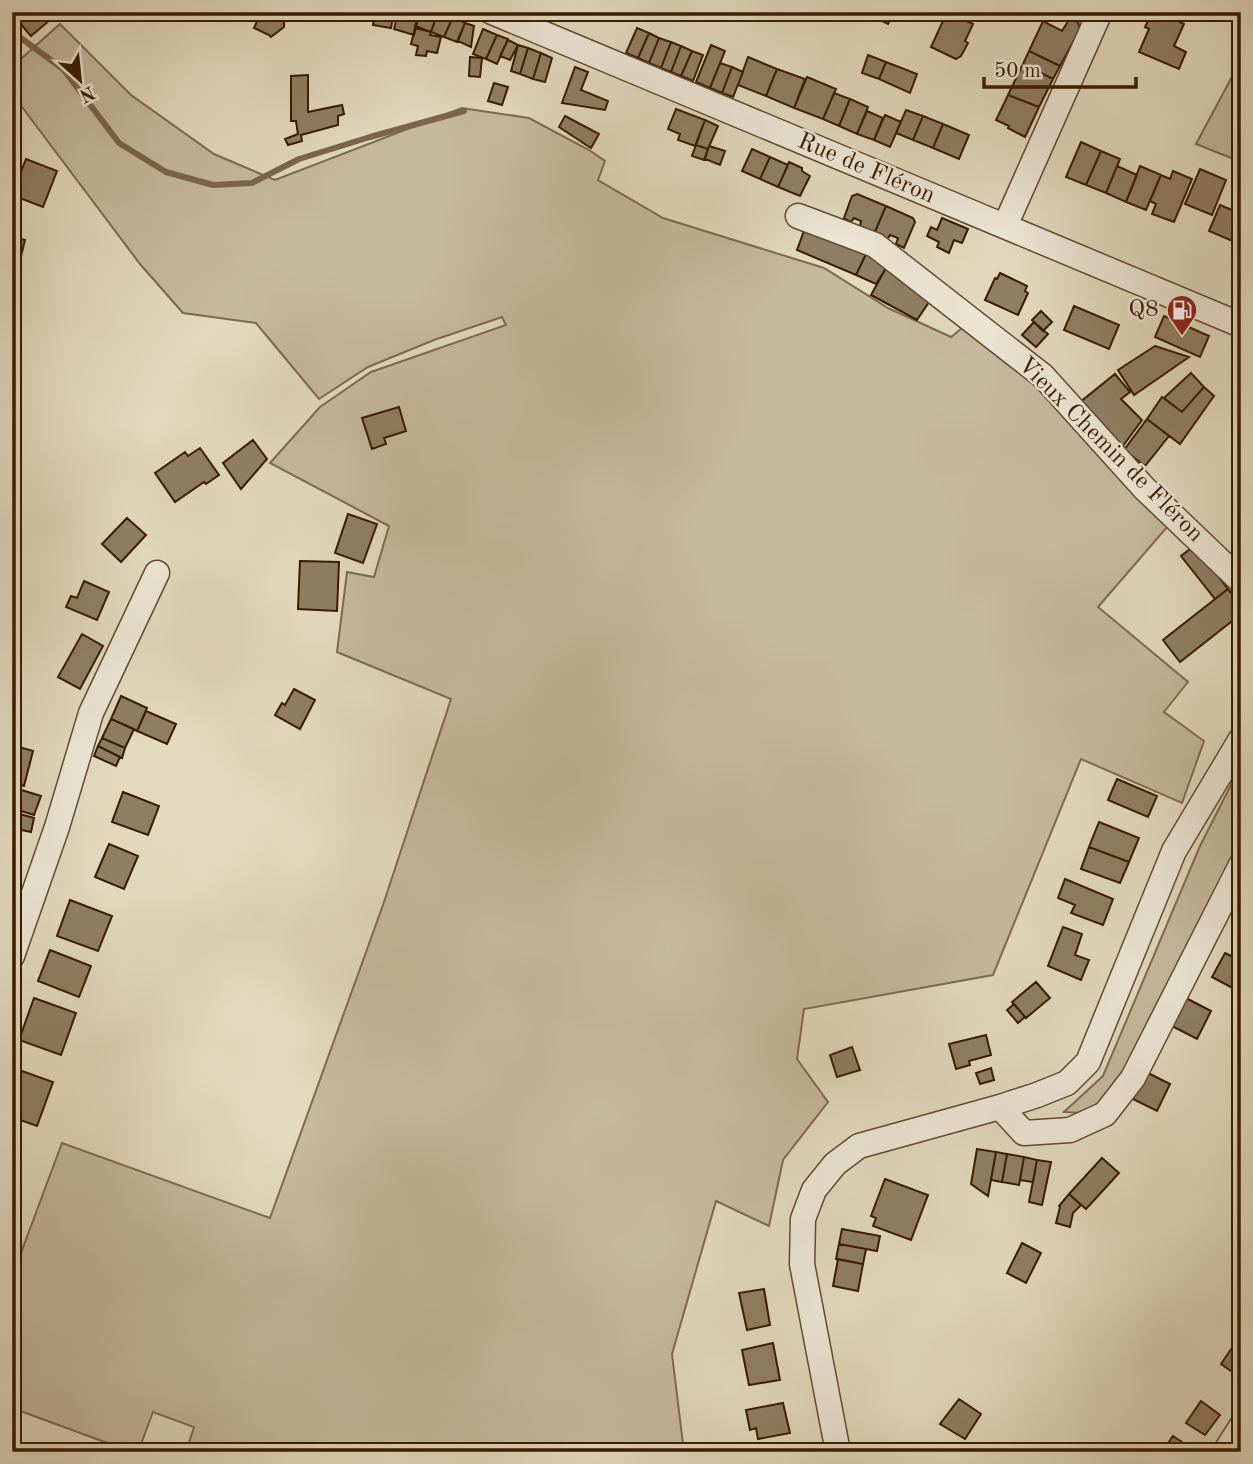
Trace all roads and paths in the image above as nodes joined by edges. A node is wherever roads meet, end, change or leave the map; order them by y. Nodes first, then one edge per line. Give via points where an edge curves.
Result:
1 (492, 12) edge
2 (1099, 13) edge
3 (798, 216) dead end
4 (1005, 226) junction
5 (1241, 325) edge
6 (157, 573) dead end
7 (1241, 581) edge
8 (1241, 739) edge
9 (1241, 865) edge
10 (12, 956) edge
11 (1000, 1107) junction
12 (1241, 1427) edge
13 (1231, 1449) edge
14 (838, 1452) edge

1 - 4 street, Rue de Fléron
2 - 4 street
3 - 7 street, Vieux Chemin de Fléron via 874,245 1043,376 1144,488
4 - 5 street, Rue de Fléron
6 - 10 street via 91,713
8 - 11 street via 1174,851 1088,1062 1067,1083
9 - 11 street via 1133,1078 1105,1114 1070,1130 1024,1133
11 - 14 street via 859,1146 835,1164 814,1190 803,1219 802,1264
12 - 13 street

